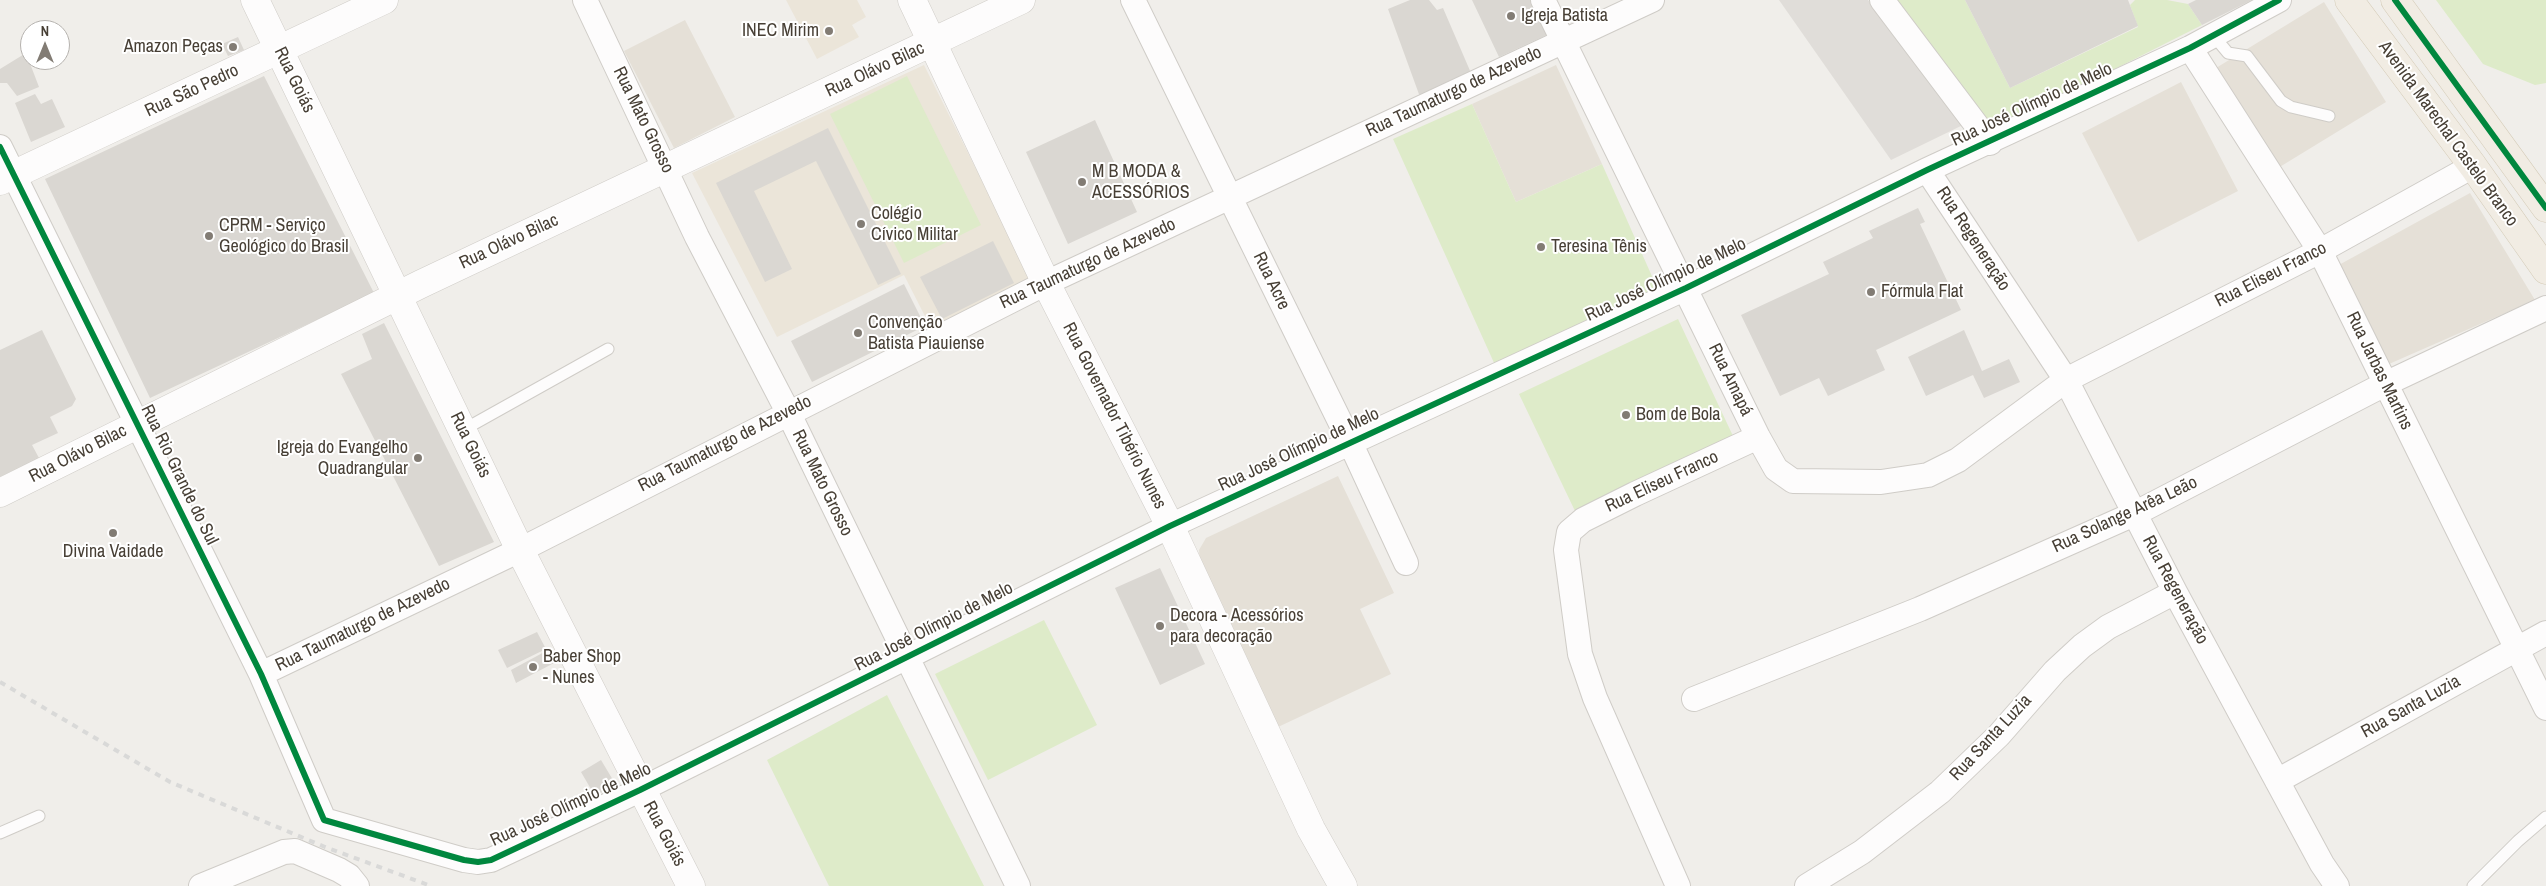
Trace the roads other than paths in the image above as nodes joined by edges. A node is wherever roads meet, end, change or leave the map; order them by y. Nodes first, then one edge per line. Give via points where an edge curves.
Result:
1 (255, 0) edge
2 (384, 0) edge
3 (585, 0) edge
4 (912, 0) edge
5 (1022, 0) edge
6 (1133, 0) edge
7 (1544, 0) edge
8 (1652, 0) edge
9 (1882, 0) edge
10 (2279, 0) edge
11 (2349, 0) edge
12 (2395, 0) edge
13 (2213, 35) junction
14 (1564, 41) junction
15 (933, 44) junction
16 (2190, 48) junction
17 (279, 51) junction
18 (2329, 116) dead end
19 (1990, 142) junction
20 (0, 148) edge
21 (2473, 166) junction
22 (666, 168) junction
23 (1928, 170) junction
24 (6, 178) edge
25 (1230, 196) junction
26 (2546, 208) edge
27 (2320, 250) junction
28 (2546, 270) edge
29 (1046, 283) junction
30 (1686, 288) junction
31 (398, 296) junction
32 (2546, 308) edge
33 (608, 348) dead end
34 (2066, 380) junction
35 (2385, 384) junction
36 (788, 412) junction
37 (137, 424) junction
38 (463, 430) junction
39 (1758, 437) junction
40 (1350, 442) junction
41 (0, 493) edge
42 (2134, 514) junction
43 (1170, 526) junction
44 (520, 550) junction
45 (1406, 563) dead end
46 (2175, 592) junction
47 (2546, 633) edge
48 (2516, 649) junction
49 (907, 658) junction
50 (260, 674) junction
51 (1694, 699) dead end
52 (2546, 708) edge
53 (2277, 781) junction
54 (640, 790) junction
55 (39, 816) dead end
56 (2546, 817) edge
57 (324, 820) joint
58 (0, 833) edge
59 (201, 886) edge
60 (357, 886) edge
61 (691, 886) edge
62 (1018, 886) edge
63 (1343, 886) edge
64 (1678, 886) edge
65 (1807, 886) edge
66 (2337, 886) edge
67 (2472, 886) edge

1 - 17 street, Rua Goiás
2 - 17 street, Rua São Pedro
3 - 22 street, Rua Mato Grosso
4 - 15 street, Rua Governador Tibério Nunes
5 - 15 street, Rua Olávo Bilac
6 - 25 street, Rua Acre
7 - 14 street, Rua Amapá
8 - 14 street, Rua Taumaturgo de Azevedo
9 - 19 street
10 - 13 street, Rua José Olímpio de Melo
11 - 21 main road, Avenida Marechal Castelo Branco
12 - 26 main road, Avenida Marechal Castelo Branco
13 - 16 street, Rua José Olímpio de Melo
13 - 18 lane via 2228,53 2247,56 2281,101 2291,107
14 - 25 street, Rua Taumaturgo de Azevedo
14 - 30 street, Rua Amapá
15 - 22 street, Rua Olávo Bilac
15 - 29 street, Rua Governador Tibério Nunes
16 - 19 street, Rua José Olímpio de Melo
16 - 27 street, Rua Jarbas Martins
17 - 24 street, Rua São Pedro
17 - 31 street, Rua Goiás
19 - 23 street, Rua José Olímpio de Melo
20 - 24 street, Rua Rio Grande do Sul
21 - 27 street, Rua Eliseu Franco
21 - 28 main road, Avenida Marechal Castelo Branco
22 - 31 street, Rua Olávo Bilac
22 - 36 street, Rua Mato Grosso
23 - 30 street, Rua José Olímpio de Melo
23 - 34 street, Rua Regeneração
24 - 37 street, Rua Rio Grande do Sul
25 - 29 street, Rua Taumaturgo de Azevedo
25 - 40 street, Rua Acre
27 - 34 street, Rua Eliseu Franco
27 - 35 street, Rua Jarbas Martins
29 - 36 street, Rua Taumaturgo de Azevedo
29 - 43 street, Rua Governador Tibério Nunes
30 - 39 street, Rua Amapá
30 - 40 street, Rua José Olímpio de Melo
31 - 37 street, Rua Olávo Bilac
31 - 38 street, Rua Goiás
32 - 35 street, Rua Solange Arêa Leão
33 - 38 lane
34 - 39 street, Rua Amapá via 1958,460 1928,475 1881,482 1793,481 1776,469
34 - 42 street, Rua Regeneração
35 - 42 street, Rua Solange Arêa Leão
35 - 48 street, Rua Jarbas Martins
36 - 44 street, Rua Taumaturgo de Azevedo
36 - 49 street, Rua Mato Grosso
37 - 41 street, Rua Olávo Bilac
37 - 50 street, Rua Rio Grande do Sul
38 - 44 street, Rua Goiás
39 - 64 street, Rua Eliseu Franco via 1634,494 1583,520 1569,532 1566,550 1580,654 1595,698
40 - 43 street, Rua José Olímpio de Melo
40 - 45 street, Rua Acre
42 - 46 street, Rua Regeneração
42 - 51 street, Rua Solange Arêa Leão via 1920,609
43 - 49 street, Rua José Olímpio de Melo
43 - 63 street, Rua Governador Tibério Nunes via 1311,829
44 - 50 street, Rua Taumaturgo de Azevedo
44 - 54 street, Rua Goiás
46 - 53 street, Rua Regeneração
46 - 65 street, Rua Santa Luzia via 2108,627 2082,646 2055,670 1999,735 1940,792 1862,852
47 - 48 street, Rua Santa Luzia
48 - 52 street, Rua Jarbas Martins
48 - 53 street, Rua Santa Luzia
49 - 54 street, Rua José Olímpio de Melo
49 - 62 street, Rua Mato Grosso
50 - 57 street, Rua Rio Grande do Sul
53 - 66 street, Rua Regeneração
54 - 57 street, Rua José Olímpio de Melo via 491,860 478,862
54 - 61 street, Rua Goiás
55 - 58 lane
56 - 67 lane
59 - 60 street via 284,852 296,851 349,876

